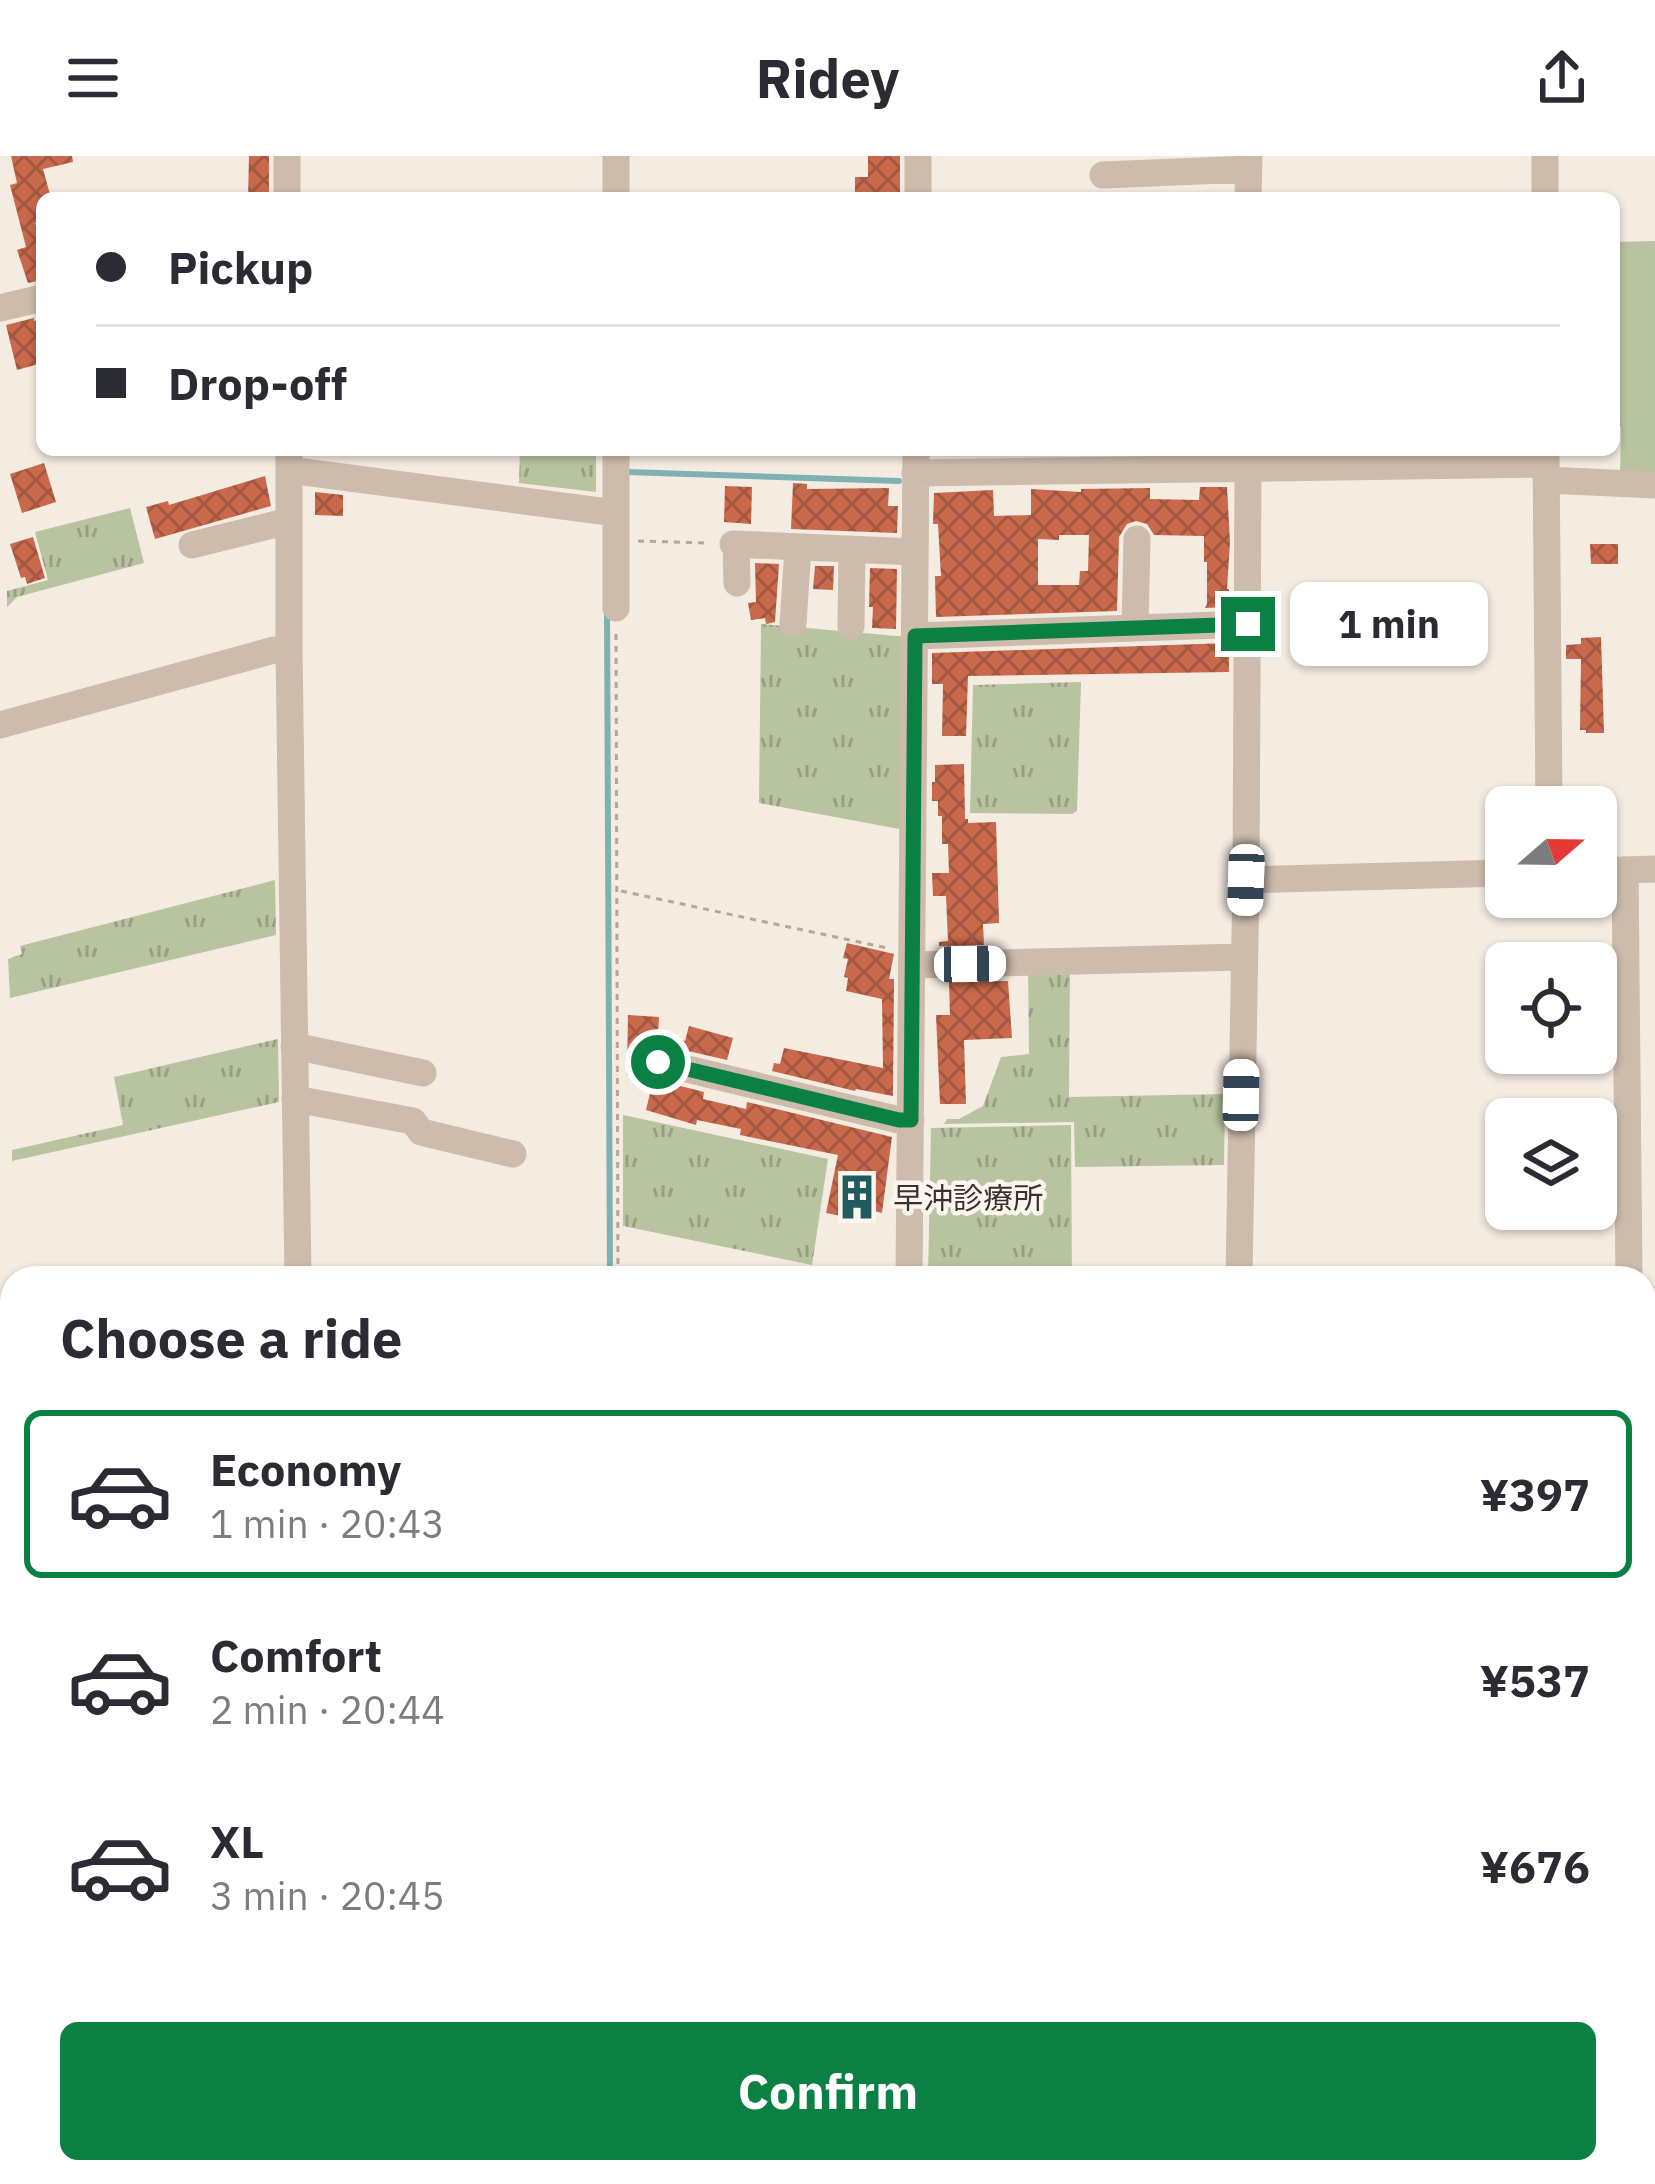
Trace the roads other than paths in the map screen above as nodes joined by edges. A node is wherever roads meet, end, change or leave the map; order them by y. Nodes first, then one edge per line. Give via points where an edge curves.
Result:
1 (287, 156) edge
2 (616, 156) edge
3 (918, 156) edge
4 (1544, 156) edge
5 (1132, 165) edge
6 (1244, 166) edge
7 (1102, 175) dead end
8 (287, 192) edge
9 (616, 192) edge
10 (918, 192) edge
11 (1545, 192) edge
12 (36, 299) edge
13 (0, 308) edge
14 (289, 460) edge
15 (616, 464) edge
16 (921, 467) edge
17 (1244, 468) edge
18 (1550, 469) edge
19 (1655, 485) edge
20 (611, 519) junction
21 (282, 522) junction
22 (1137, 539) dead end
23 (192, 545) dead end
24 (797, 547) junction
25 (852, 549) junction
26 (915, 551) junction
27 (736, 583) dead end
28 (616, 608) road end
29 (793, 624) dead end
30 (1242, 625) junction
31 (851, 626) dead end
32 (1135, 628) junction
33 (921, 636) junction
34 (283, 649) junction
35 (0, 725) edge
36 (1549, 786) edge
37 (1655, 869) edge
38 (1617, 870) edge
39 (1485, 874) edge
40 (1246, 880) junction
41 (1612, 918) edge
42 (1236, 958) junction
43 (917, 962) junction
44 (294, 1046) junction
45 (658, 1062) dead end
46 (423, 1073) dead end
47 (295, 1099) junction
48 (911, 1120) junction
49 (513, 1154) dead end
50 (298, 1266) edge
51 (909, 1266) edge
52 (1239, 1266) edge
53 (1628, 1266) edge

1 - 8 street
2 - 9 street
3 - 10 street
4 - 11 street
5 - 6 street
5 - 7 street
12 - 13 street
14 - 20 street
14 - 21 street
15 - 20 street
16 - 17 street
16 - 26 street
17 - 18 street
17 - 30 street
18 - 19 street
18 - 36 street
20 - 28 street
21 - 23 street
21 - 34 street
22 - 32 street
24 - 25 street
24 - 27 street via 734,544
24 - 29 street
25 - 26 street
25 - 31 street
26 - 33 street
30 - 32 street
30 - 40 street
32 - 33 street
33 - 43 street
34 - 35 street
34 - 44 street
37 - 38 street
39 - 40 street
40 - 42 street
41 - 53 street
42 - 43 street
42 - 52 street
43 - 48 street
44 - 46 street
44 - 47 street
45 - 48 street
47 - 49 street via 413,1121 421,1132
47 - 50 street
48 - 51 street

